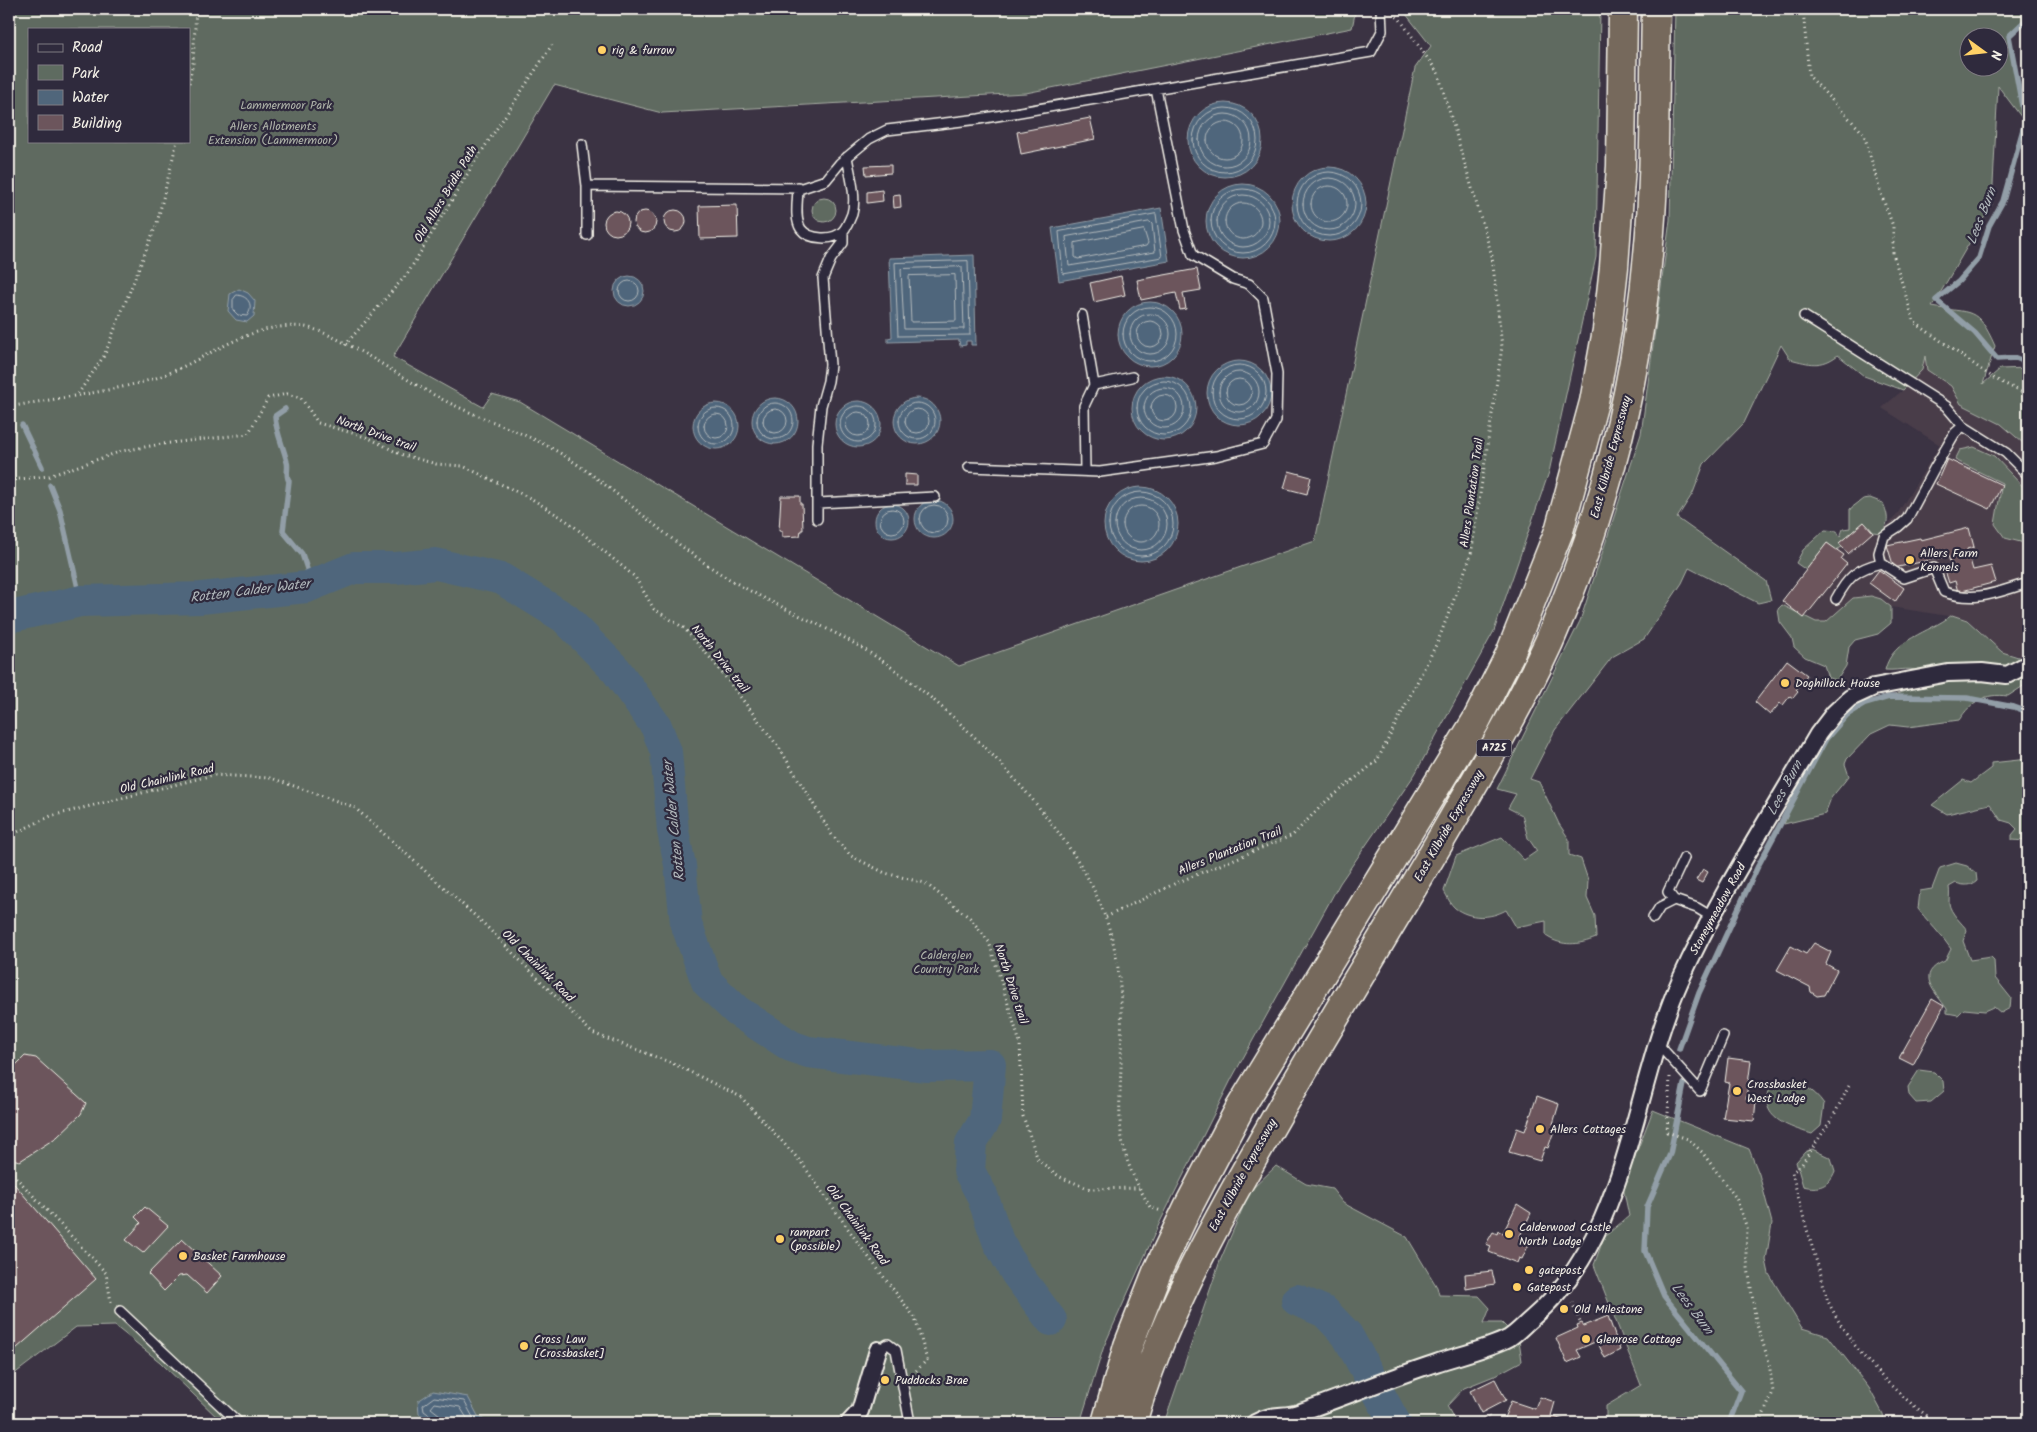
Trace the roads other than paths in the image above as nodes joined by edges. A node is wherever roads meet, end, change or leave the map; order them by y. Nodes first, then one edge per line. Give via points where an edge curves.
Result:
1 (1381, 9) edge
2 (1623, 9) edge
3 (1656, 9) edge
4 (1156, 89) junction
5 (582, 144) dead end
6 (847, 157) junction
7 (587, 186) junction
8 (798, 188) junction
9 (843, 231) junction
10 (587, 235) dead end
11 (1082, 315) dead end
12 (1804, 316) dead end
13 (1132, 377) dead end
14 (1094, 385) junction
15 (1962, 426) junction
16 (969, 467) dead end
17 (1086, 471) junction
18 (2028, 475) edge
19 (935, 497) dead end
20 (818, 503) junction
21 (817, 519) dead end
22 (1881, 563) junction
23 (2028, 583) edge
24 (1836, 599) dead end
25 (2028, 664) edge
26 (1684, 858) dead end
27 (1674, 900) junction
28 (1712, 917) junction
29 (1652, 918) dead end
30 (1722, 1036) dead end
31 (1657, 1043) junction
32 (120, 1311) road end
33 (878, 1350) joint
34 (239, 1423) edge
35 (849, 1423) edge
36 (910, 1423) edge
37 (1106, 1423) edge
38 (1132, 1423) edge
39 (1255, 1423) edge

1 - 4 lane via 1382,31 1371,52
2 - 37 highway, A725 via 1621,166 1607,330 1594,402 1559,531 1510,654 1476,721 1240,1108 1188,1207 1157,1272 1128,1346
3 - 38 highway, East Kilbride Expressway / A725 via 1653,180 1648,255 1634,364 1606,484 1584,554 1550,640 1512,718 1390,929 1281,1107 1193,1266 1144,1382
4 - 6 lane via 978,119 887,130 869,138
4 - 17 lane via 1184,230 1193,255 1233,279 1249,284 1262,298 1277,374 1276,420 1263,444 1216,456 1100,472
5 - 7 lane
6 - 8 lane via 826,180
6 - 9 lane via 852,213
7 - 8 lane
7 - 10 lane
8 - 9 lane via 801,230 810,236 820,237 833,237
9 - 20 lane via 843,243 823,278 830,365 817,444
11 - 14 lane
12 - 15 lane via 1946,406
13 - 14 lane
14 - 17 lane via 1084,406
15 - 18 lane via 2006,453
15 - 22 lane via 1935,466 1907,519 1884,536 1879,553
16 - 17 lane
19 - 20 lane
20 - 21 lane
22 - 23 lane via 1904,578 1934,568 1944,592 1962,598 1980,597
22 - 24 lane via 1861,568 1851,576
25 - 28 street, Stoneymeadow Road via 2007,675 1948,673 1874,687 1850,698 1818,734
26 - 27 lane via 1668,892
27 - 28 lane
27 - 29 lane via 1660,907
28 - 31 street, Stoneymeadow Road via 1679,984
30 - 31 lane via 1700,1091
31 - 39 street, Stoneymeadow Road via 1628,1146 1600,1222 1575,1270 1548,1305 1509,1338 1297,1414 1269,1416
32 - 34 lane
33 - 35 street via 860,1411
33 - 36 lane via 888,1344 896,1350

